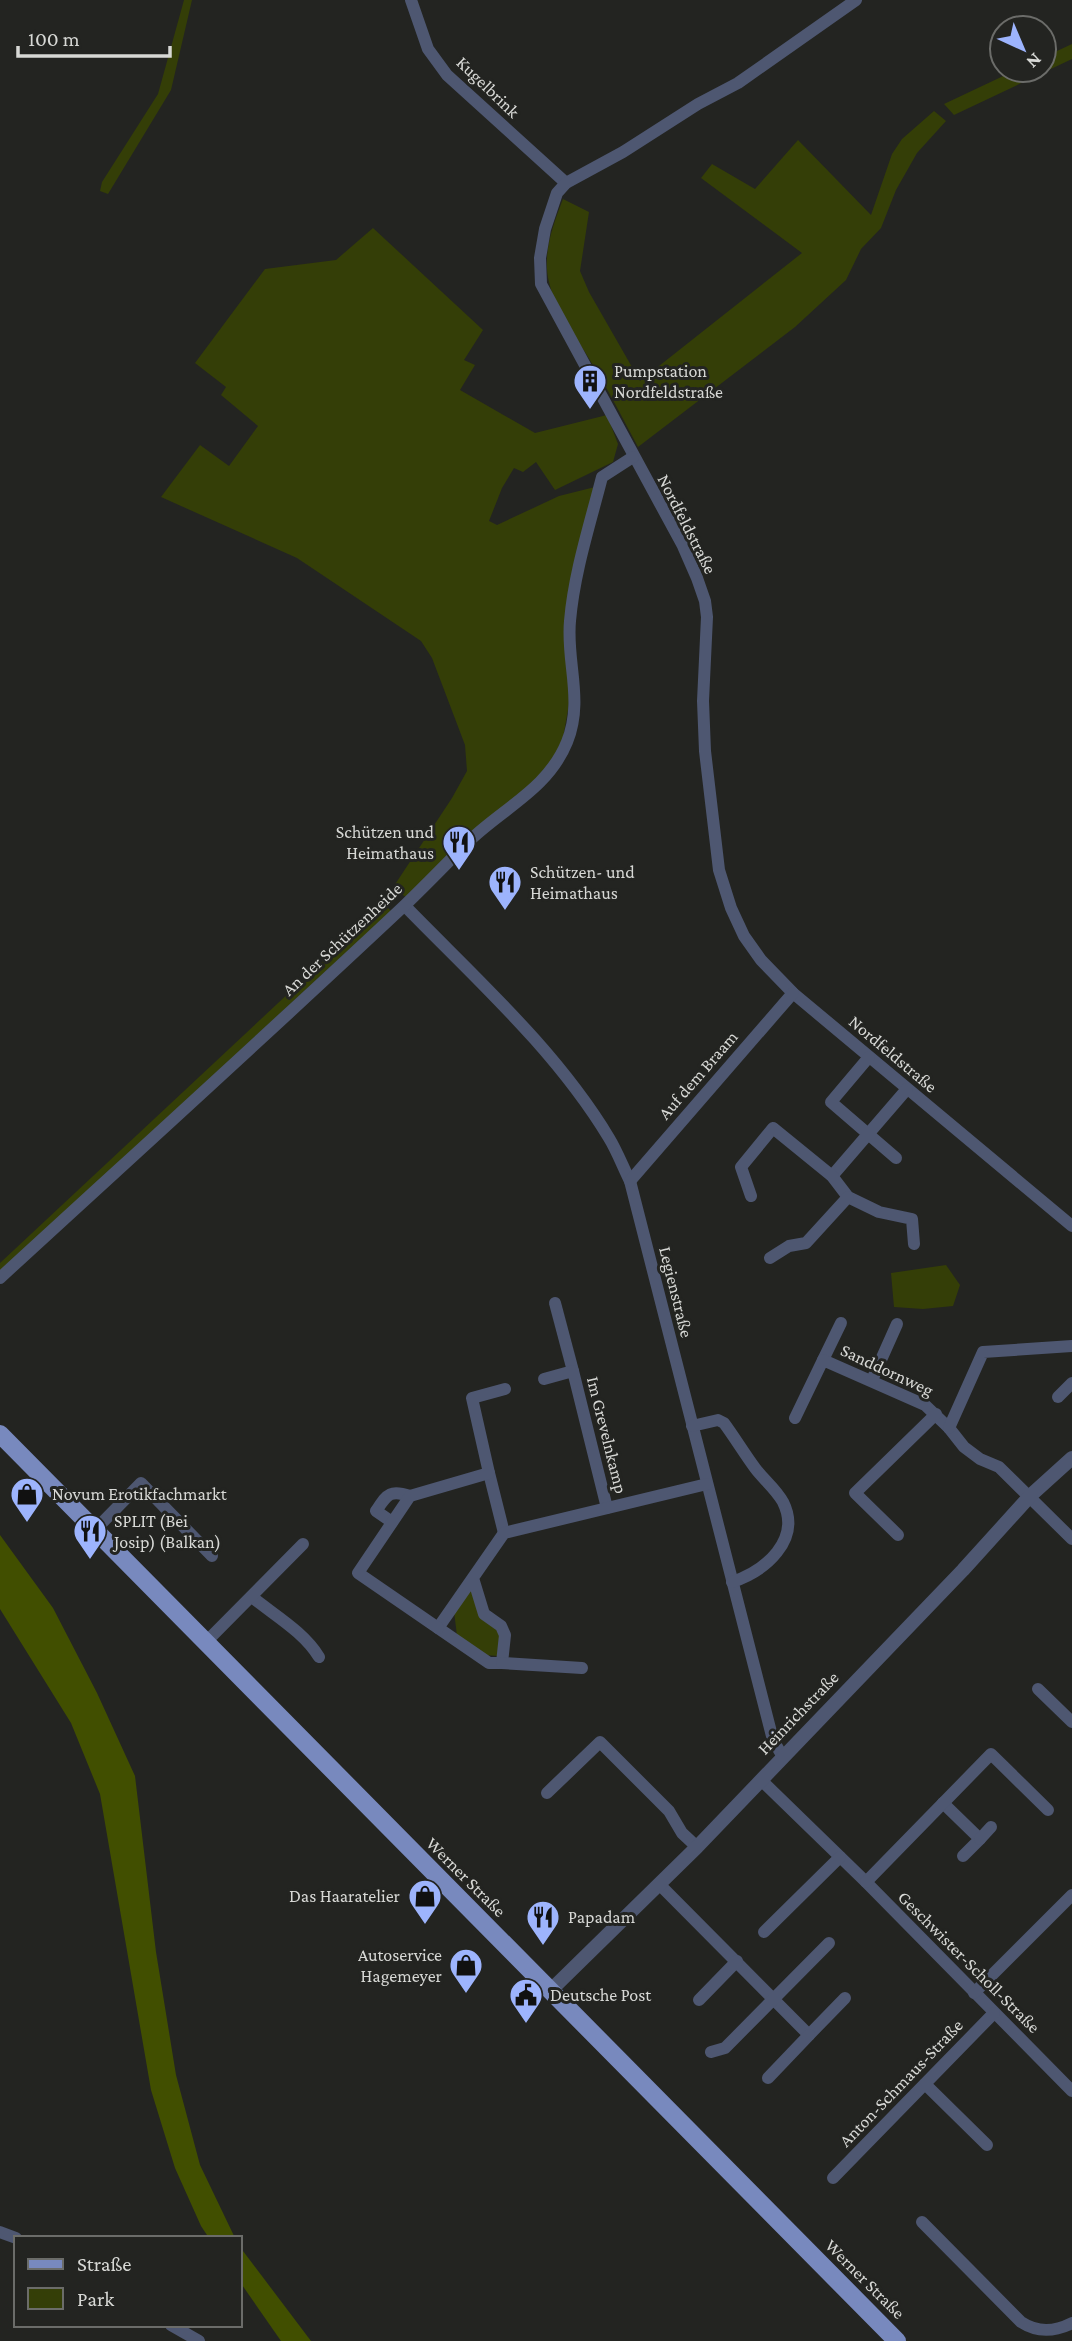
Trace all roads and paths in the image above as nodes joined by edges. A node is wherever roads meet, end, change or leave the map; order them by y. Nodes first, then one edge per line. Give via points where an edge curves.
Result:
1 (411, 0) edge
2 (856, 0) edge
3 (566, 183) junction
4 (633, 457) junction
5 (405, 906) junction
6 (793, 993) junction
7 (869, 1057) junction
8 (907, 1089) junction
9 (869, 1133) junction
10 (896, 1158) dead end
11 (832, 1176) junction
12 (629, 1181) junction
13 (751, 1196) dead end
14 (848, 1197) junction
15 (1072, 1226) edge
16 (914, 1244) dead end
17 (770, 1258) dead end
18 (0, 1278) edge
19 (555, 1303) dead end
20 (841, 1323) dead end
21 (897, 1324) dead end
22 (1072, 1346) edge
23 (823, 1360) junction
24 (573, 1371) junction
25 (544, 1379) dead end
26 (872, 1380) junction
27 (1072, 1383) edge
28 (505, 1389) dead end
29 (1058, 1397) dead end
30 (936, 1414) junction
31 (795, 1418) dead end
32 (692, 1426) junction
33 (949, 1428) junction
34 (0, 1434) edge
35 (1072, 1458) edge
36 (489, 1473) junction
37 (707, 1484) junction
38 (410, 1496) junction
39 (1030, 1496) junction
40 (607, 1508) junction
41 (392, 1522) junction
42 (94, 1531) junction
43 (504, 1533) junction
44 (898, 1535) dead end
45 (1072, 1539) edge
46 (303, 1544) dead end
47 (212, 1556) dead end
48 (473, 1578) junction
49 (732, 1583) junction
50 (252, 1597) junction
51 (438, 1628) junction
52 (205, 1643) junction
53 (318, 1657) dead end
54 (502, 1663) junction
55 (582, 1668) dead end
56 (1038, 1689) dead end
57 (1072, 1722) edge
58 (783, 1757) junction
59 (761, 1780) junction
60 (547, 1793) dead end
61 (943, 1803) junction
62 (1048, 1810) dead end
63 (991, 1827) dead end
64 (980, 1839) junction
65 (696, 1847) junction
66 (963, 1856) dead end
67 (840, 1857) junction
68 (866, 1882) junction
69 (659, 1884) junction
70 (1072, 1895) edge
71 (764, 1932) dead end
72 (829, 1942) dead end
73 (737, 1961) junction
74 (550, 1991) junction
75 (975, 1993) junction
76 (774, 1998) junction
77 (845, 1998) dead end
78 (699, 2000) dead end
79 (994, 2013) junction
80 (809, 2035) junction
81 (711, 2052) dead end
82 (768, 2078) dead end
83 (925, 2084) junction
84 (1072, 2091) edge
85 (987, 2145) dead end
86 (833, 2178) dead end
87 (922, 2222) dead end
88 (1072, 2323) edge
89 (174, 2327) edge
90 (199, 2341) edge
91 (897, 2341) edge

1 - 3 street, Kugelbrink via 428,49 447,75
2 - 3 street via 738,83
3 - 4 street, Nordfeldstraße via 557,193 545,229 541,284
4 - 5 street, An der Schützenheide via 602,477 569,622 576,695 568,740 545,779 471,840
4 - 6 street, Nordfeldstraße via 683,547 705,601 705,751 724,889 753,950
5 - 12 street, Legienstraße via 527,1031 584,1100 610,1139
5 - 18 street, An der Schützenheide
6 - 7 street, Nordfeldstraße
6 - 12 street, Auf dem Braam
7 - 8 street, Nordfeldstraße
7 - 9 street via 831,1102
8 - 9 street
8 - 15 street, Nordfeldstraße
9 - 10 street
9 - 11 street
11 - 13 street via 773,1128 741,1167
11 - 14 street
12 - 32 street, Legienstraße
14 - 16 street via 879,1212 912,1219
14 - 17 street via 806,1243 789,1246
19 - 24 street, Im Grevelnkamp
20 - 23 street, Sanddornweg
21 - 26 street
22 - 33 street via 983,1352
23 - 26 street, Sanddornweg
23 - 31 street, Sanddornweg
24 - 25 street, Im Grevelnkamp
24 - 40 street, Im Grevelnkamp
26 - 30 street, Sanddornweg
27 - 29 street
28 - 36 street via 472,1398
30 - 33 street, Sanddornweg
30 - 44 street, Sanddornweg via 855,1493
32 - 37 street, Legienstraße
32 - 49 street via 718,1420 724,1423 787,1513 787,1531 778,1552 756,1573
33 - 39 street, Sanddornweg via 964,1447 999,1467
34 - 42 main road, Werner Straße
35 - 39 street, Heinrichstraße
36 - 38 street
36 - 43 street
37 - 40 street, Im Grevelnkamp
37 - 49 street, Legienstraße
38 - 41 street
38 - 41 street via 387,1495 376,1511
39 - 45 street, Sanddornweg
39 - 58 street, Heinrichstraße
40 - 43 street, Im Grevelnkamp
41 - 51 street via 358,1573
42 - 47 street via 142,1483
42 - 52 main road, Werner Straße
43 - 48 street
46 - 50 street
48 - 51 street
48 - 54 street via 484,1614 501,1626 505,1635
49 - 58 street, Legienstraße via 774,1745
50 - 52 street
50 - 53 street via 295,1630
51 - 54 street via 489,1663
52 - 74 main road, Werner Straße
54 - 55 street
56 - 57 street
58 - 59 street, Heinrichstraße
59 - 65 street, Heinrichstraße
59 - 67 street, Geschwister-Scholl-Straße
60 - 65 street via 600,1742 669,1811
61 - 62 street via 991,1754
61 - 64 street
61 - 68 street
63 - 64 street
64 - 66 street
65 - 69 street, Heinrichstraße
67 - 68 street, Geschwister-Scholl-Straße
67 - 71 street
68 - 75 street, Geschwister-Scholl-Straße
69 - 73 street
69 - 74 street, Heinrichstraße
70 - 75 street
72 - 76 street
73 - 76 street
73 - 78 street
74 - 91 main road, Werner Straße
75 - 79 street, Geschwister-Scholl-Straße
76 - 80 street
76 - 81 street via 726,2048
77 - 80 street
79 - 83 street, Anton-Schmaus-Straße
79 - 84 street, Geschwister-Scholl-Straße
80 - 82 street
83 - 85 street
83 - 86 street, Anton-Schmaus-Straße
87 - 88 street via 1021,2322 1048,2331
89 - 90 street

